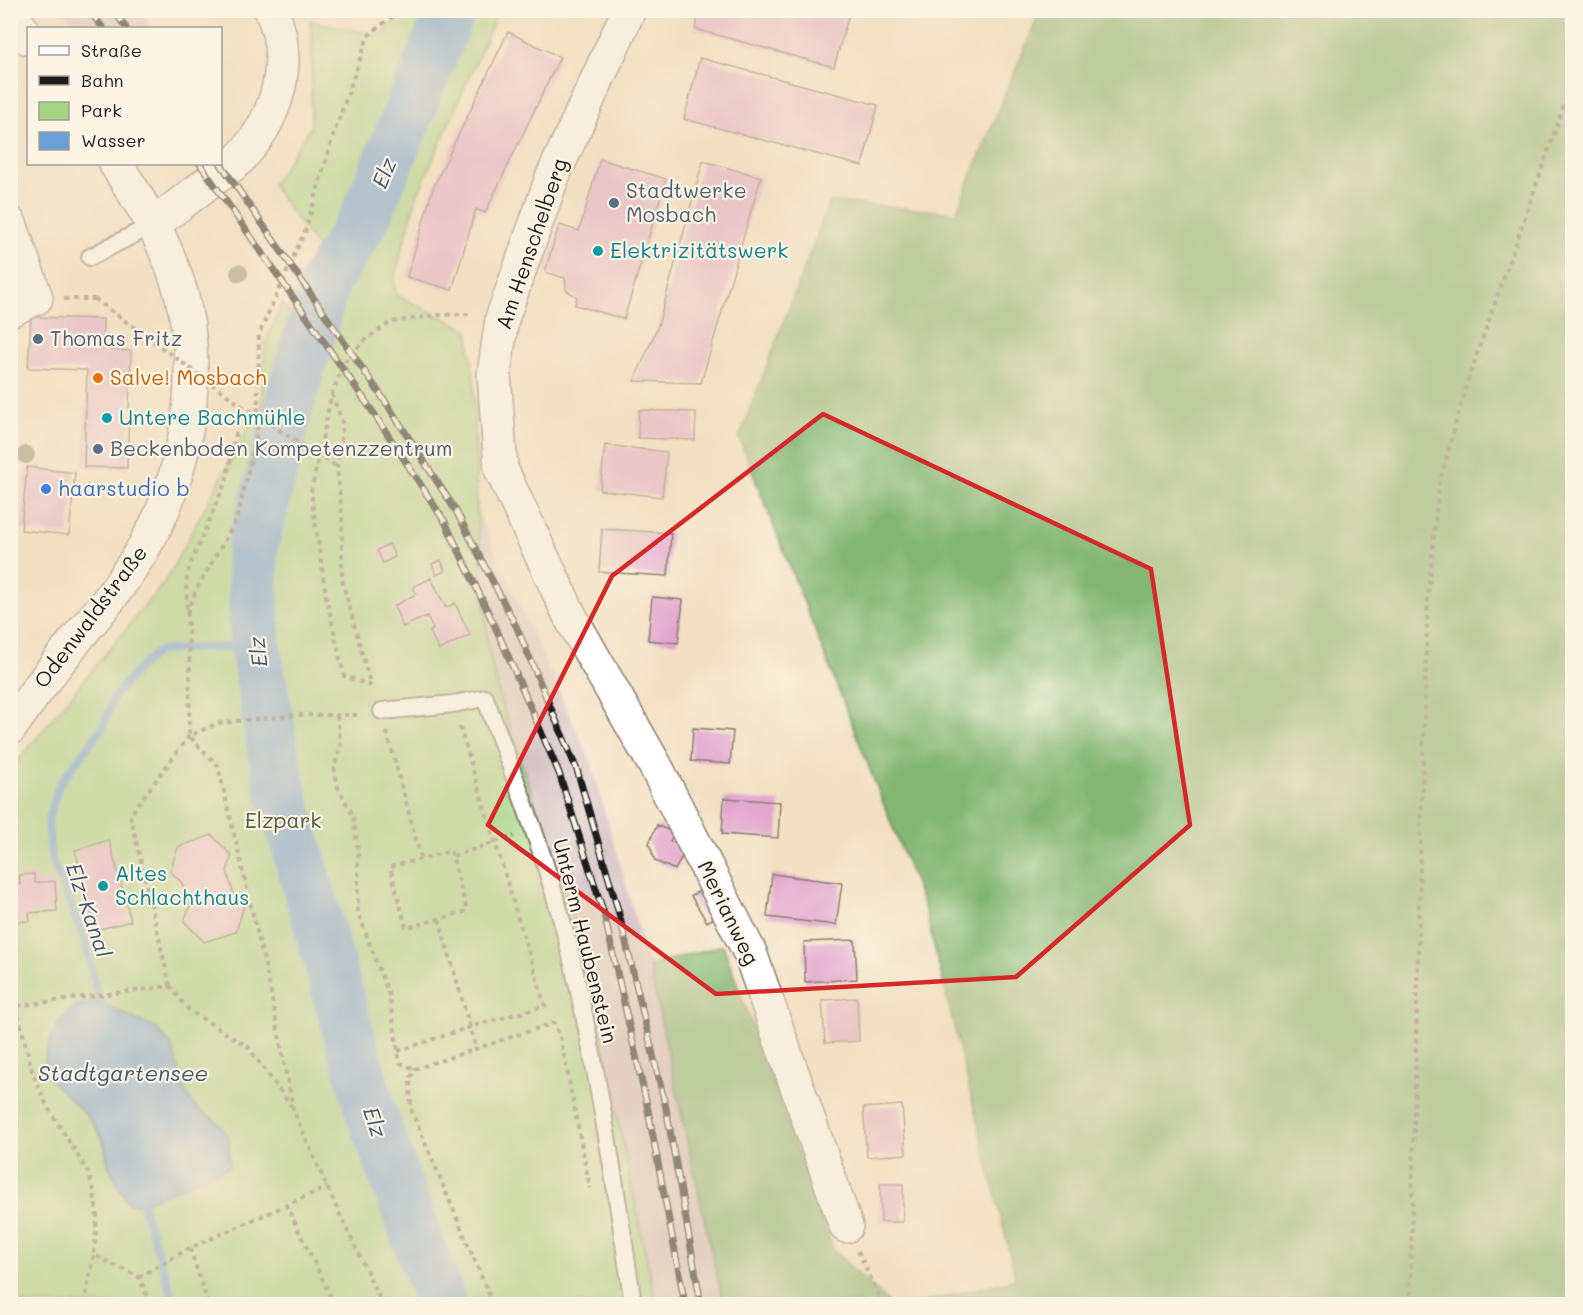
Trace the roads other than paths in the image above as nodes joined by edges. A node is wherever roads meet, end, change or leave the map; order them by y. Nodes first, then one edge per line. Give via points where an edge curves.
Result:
1 (271, 10) edge
2 (629, 10) edge
3 (10, 13) edge
4 (27, 37) edge
5 (117, 165) edge
6 (10, 224) edge
7 (154, 224) junction
8 (90, 257) dead end
9 (23, 304) edge
10 (571, 618) joint
11 (382, 711) road end
12 (10, 728) edge
13 (846, 1226) road end
14 (633, 1305) edge

1 - 7 street via 281,39 282,73 279,93 264,125 237,162
2 - 10 street, Am Henschelberg via 552,178 502,319 494,374 501,469
3 - 4 street
5 - 7 street, Odenwaldstraße
6 - 9 street
7 - 8 lane
7 - 12 street, Odenwaldstraße via 182,296 191,351 191,400 181,454 168,498 148,542 119,587 37,688
10 - 13 street, Merianweg via 656,767 750,953
11 - 14 lane, Unterm Haubenstein via 485,698 534,829 571,955 614,1168

